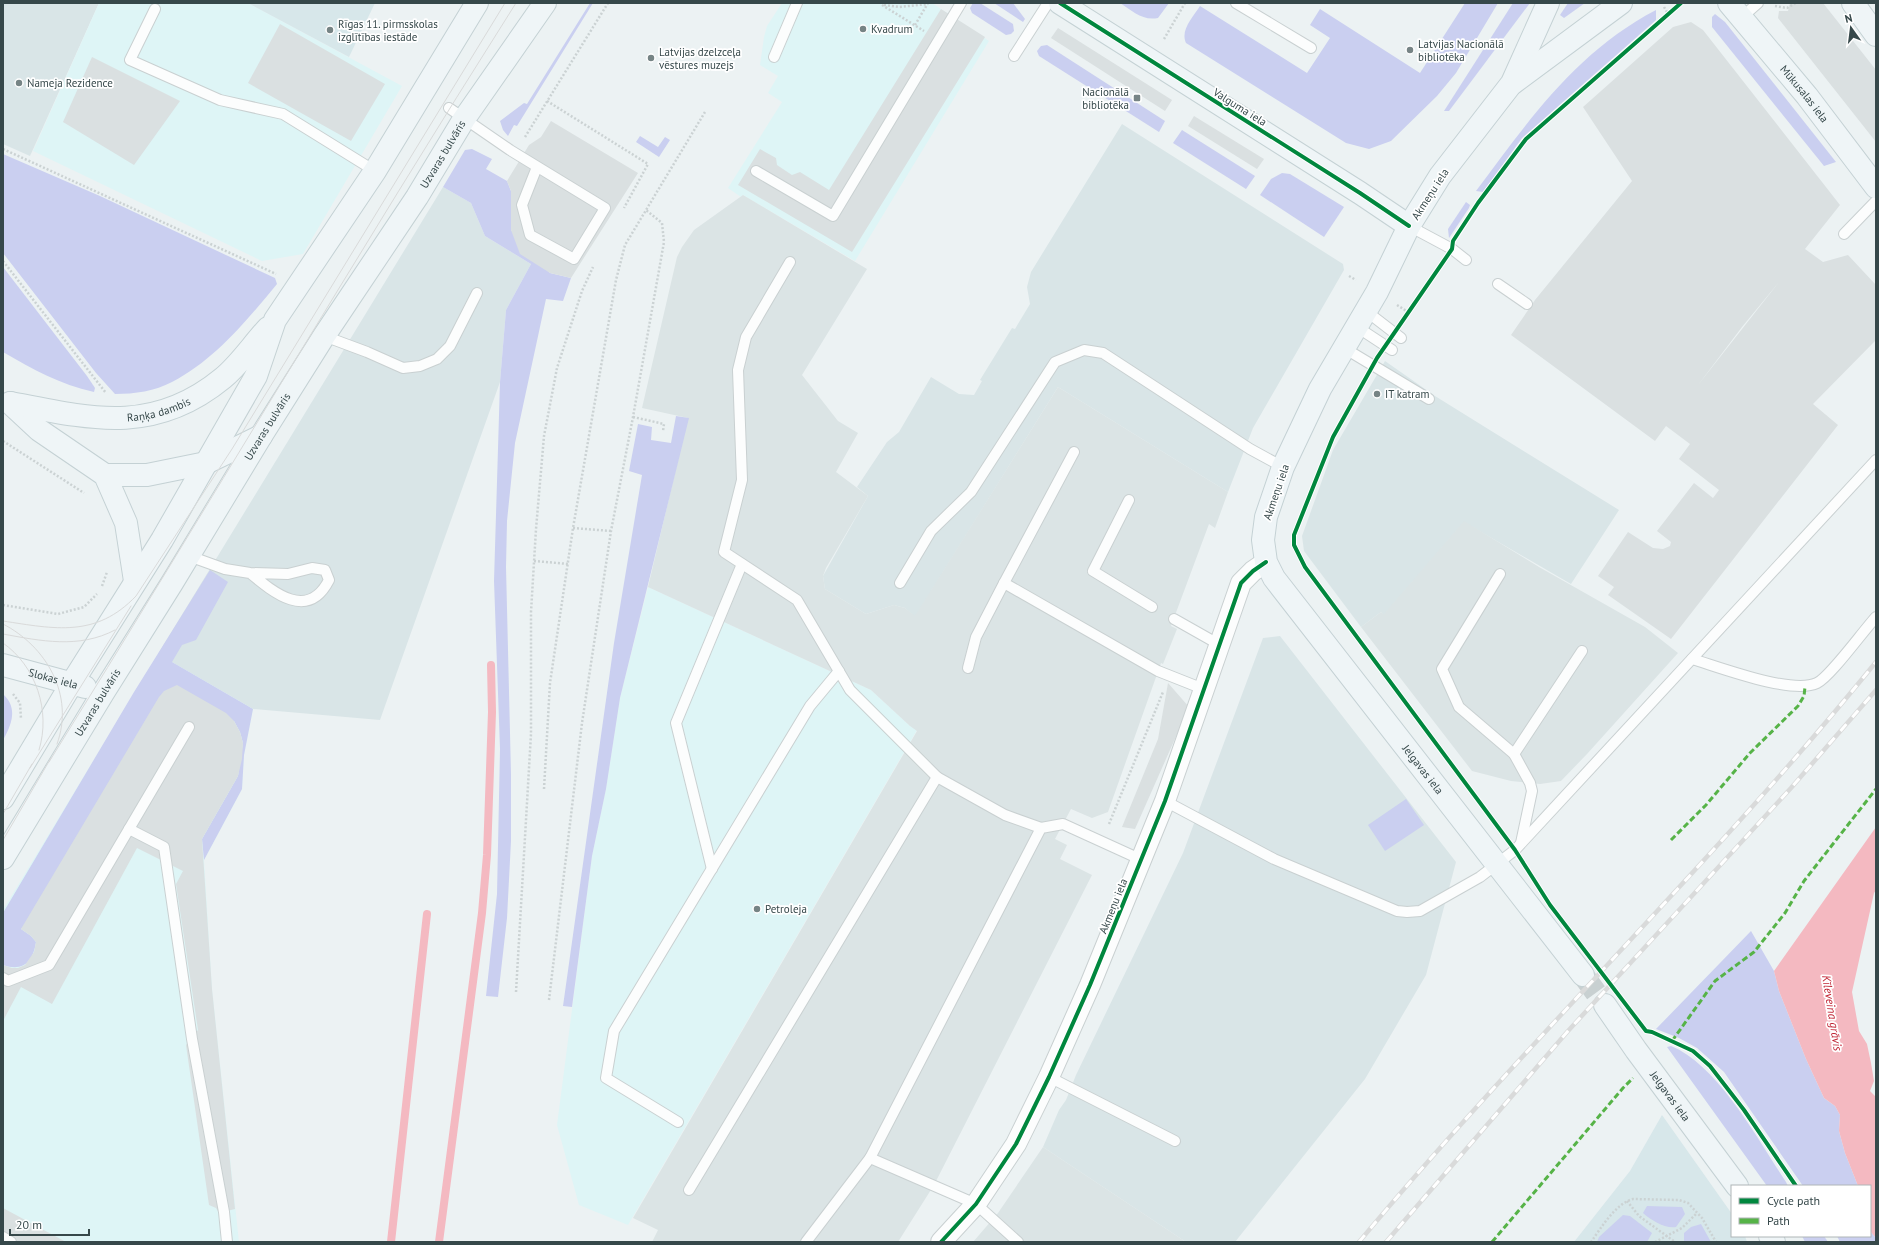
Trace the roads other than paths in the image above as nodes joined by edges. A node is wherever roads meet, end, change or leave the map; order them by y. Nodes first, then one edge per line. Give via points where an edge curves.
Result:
1 (477, 3) edge
2 (545, 3) edge
3 (797, 3) edge
4 (961, 3) edge
5 (1048, 3) edge
6 (1060, 3) edge
7 (1236, 3) edge
8 (1548, 3) edge
9 (1621, 3) edge
10 (1758, 3) edge
11 (1853, 3) edge
12 (155, 9) dead end
13 (1735, 10) edge
14 (1876, 35) edge
15 (1311, 48) dead end
16 (1014, 56) dead end
17 (774, 57) dead end
18 (1512, 83) junction
19 (457, 114) junction
20 (537, 167) junction
21 (375, 171) junction
22 (756, 171) dead end
23 (1876, 187) edge
24 (1876, 201) edge
25 (1409, 226) junction
26 (1844, 234) dead end
27 (1466, 260) dead end
28 (790, 262) dead end
29 (1498, 284) dead end
30 (477, 292) dead end
31 (1527, 304) dead end
32 (1362, 319) junction
33 (275, 320) junction
34 (1397, 335) road end
35 (324, 336) junction
36 (1344, 348) junction
37 (1392, 350) dead end
38 (1429, 399) dead end
39 (7, 401) edge
40 (261, 436) junction
41 (1074, 452) dead end
42 (1876, 460) edge
43 (206, 463) junction
44 (1283, 467) junction
45 (105, 475) junction
46 (1129, 500) dead end
47 (189, 556) junction
48 (1266, 562) junction
49 (742, 564) junction
50 (250, 573) junction
51 (1500, 574) dead end
52 (135, 581) junction
53 (900, 583) dead end
54 (1004, 583) junction
55 (1152, 607) dead end
56 (1876, 617) edge
57 (1174, 619) dead end
58 (1220, 645) junction
59 (1582, 651) dead end
60 (1692, 659) junction
61 (3, 665) edge
62 (968, 668) dead end
63 (839, 671) junction
64 (72, 683) junction
65 (1206, 690) junction
66 (103, 693) junction
67 (189, 727) dead end
68 (1514, 754) junction
69 (937, 777) junction
70 (3, 798) edge
71 (1165, 801) junction
72 (1041, 828) junction
73 (129, 829) junction
74 (1521, 843) junction
75 (3, 858) edge
76 (1142, 860) junction
77 (1496, 865) junction
78 (712, 869) junction
79 (1583, 975) tunnel mouth
80 (5, 983) edge
81 (1605, 1005) tunnel mouth
82 (1049, 1077) junction
83 (678, 1122) dead end
84 (1175, 1141) dead end
85 (870, 1158) junction
86 (1736, 1185) edge
87 (689, 1190) dead end
88 (976, 1204) junction
89 (3, 1237) edge
90 (11, 1242) edge
91 (227, 1242) edge
92 (806, 1242) edge
93 (941, 1242) edge
94 (1018, 1242) edge

1 - 21 main road
2 - 19 main road, Uzvaras bulvāris
3 - 17 lane
4 - 22 lane via 833,216
5 - 16 lane
6 - 25 main road, Valguma iela
7 - 15 lane
8 - 18 main road, Akmeņu iela
9 - 18 main road, Akmeņu iela
10 - 13 lane
11 - 14 main road
12 - 21 lane via 130,60 220,100 283,114
13 - 23 main road, Mūkusalas iela via 1807,96
18 - 25 main road, Akmeņu iela via 1440,176
19 - 20 lane
19 - 35 main road, Uzvaras bulvāris via 417,197
20 - 20 lane via 605,208 574,259 530,235 522,205
21 - 33 main road
24 - 26 lane
25 - 27 lane via 1452,249
25 - 32 main road, Akmeņu iela
28 - 49 lane via 746,337 738,370 742,480 724,552
29 - 31 lane
30 - 35 lane via 450,346 437,359 420,366 403,368
32 - 34 lane
32 - 36 main road, Akmeņu iela
32 - 37 lane
33 - 39 main road, Raņķa dambis via 224,377 193,400 158,414 128,419 70,415
33 - 43 main road via 256,376
35 - 40 main road, Uzvaras bulvāris
36 - 38 lane
36 - 44 main road, Akmeņu iela via 1320,389
39 - 45 main road, Raņķa dambis via 39,430
40 - 43 main road
40 - 47 main road, Uzvaras bulvāris
41 - 54 lane
42 - 60 lane
43 - 45 main road via 147,475
43 - 52 main road
44 - 48 main road, Akmeņu iela via 1266,517
44 - 53 lane via 1250,449 1103,353 1084,350 1055,362 971,492 931,531
45 - 52 main road via 126,523
46 - 55 lane via 1093,571
47 - 50 lane via 225,569
47 - 66 main road, Uzvaras bulvāris
48 - 58 street, Akmeņu iela via 1241,583
48 - 77 main road, Jelgavas iela via 1274,578
49 - 63 lane via 797,600
49 - 78 lane via 676,723
50 - 50 lane via 288,574 312,568 325,570 329,580 324,591 309,601 291,601 275,593
51 - 68 lane via 1442,669 1459,707
52 - 64 main road
54 - 62 lane via 976,636
54 - 65 lane via 1169,676
56 - 60 lane via 1818,683 1805,686 1766,681
57 - 58 lane
58 - 65 street, Akmeņu iela
59 - 68 lane
60 - 74 lane
61 - 64 main road, Slokas iela
63 - 69 lane via 850,690
63 - 78 lane via 810,706
64 - 66 main road, Slokas iela
64 - 70 main road
65 - 71 street, Akmeņu iela
66 - 75 main road, Uzvaras bulvāris
67 - 73 lane
68 - 74 lane via 1532,791
69 - 72 lane via 1005,816
69 - 87 lane
71 - 76 street, Akmeņu iela
71 - 77 lane via 1274,859 1397,911 1420,911
72 - 76 lane via 1063,824
72 - 85 lane
73 - 80 lane via 49,965
73 - 91 lane via 164,848 192,1039 224,1212
74 - 77 lane
76 - 82 street, Akmeņu iela
77 - 79 main road, Jelgavas iela
78 - 83 lane via 614,1031 606,1078
81 - 86 main road, Jelgavas iela
82 - 84 lane
82 - 88 street, Akmeņu iela via 1016,1144
85 - 88 lane
85 - 92 lane
88 - 93 street, Akmeņu iela
88 - 94 lane
89 - 90 lane

